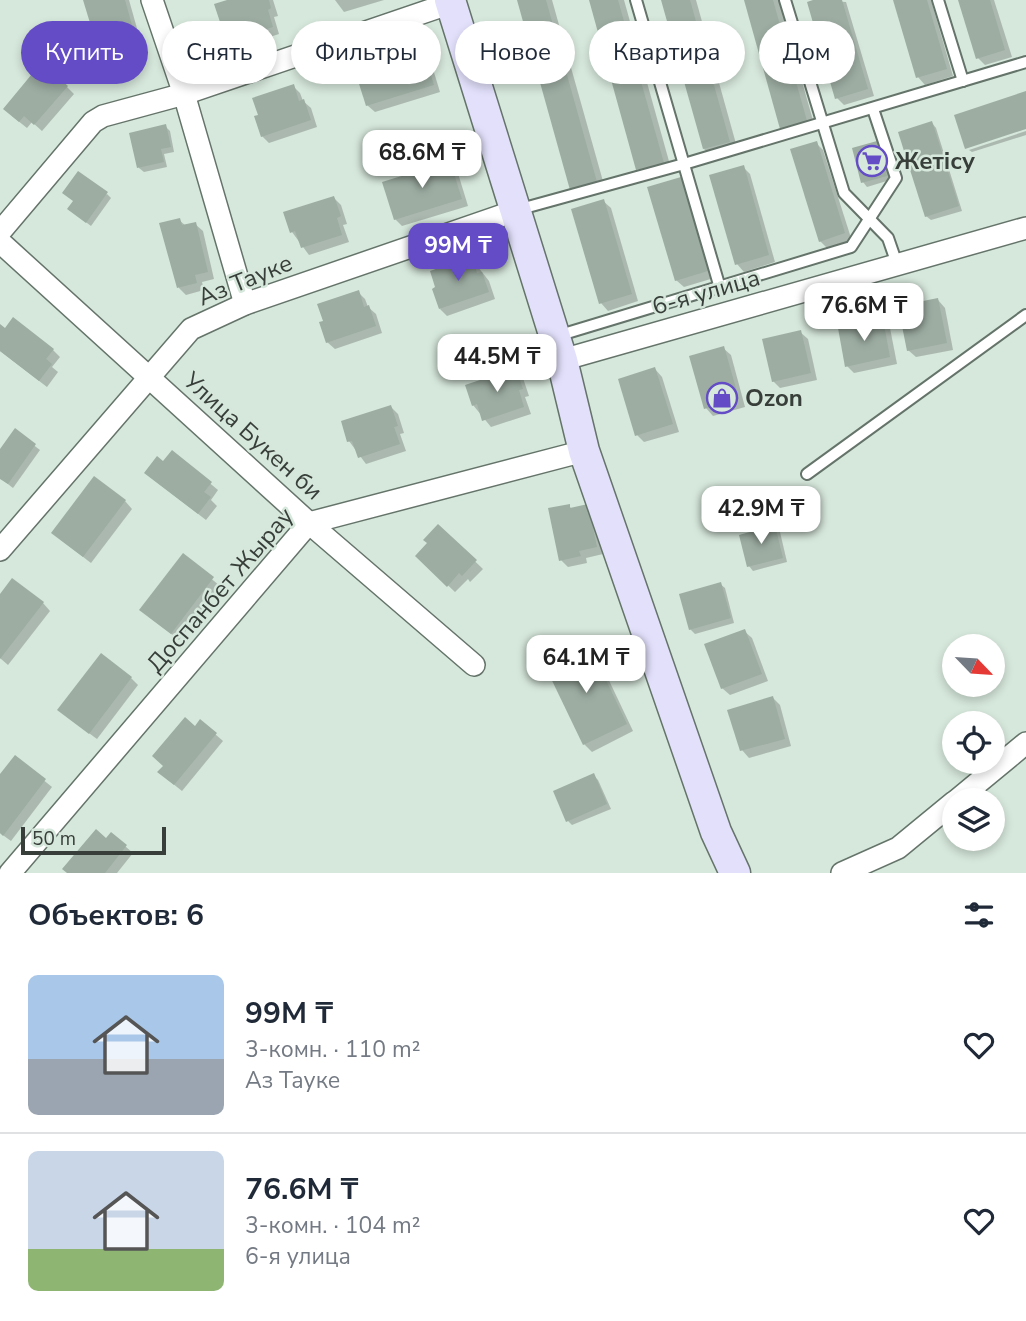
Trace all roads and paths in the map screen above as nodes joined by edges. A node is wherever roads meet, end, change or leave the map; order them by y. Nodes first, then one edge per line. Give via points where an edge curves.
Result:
1 (152, 0) edge
2 (636, 0) edge
3 (785, 0) edge
4 (938, 0) edge
5 (454, 1) edge
6 (1026, 62) edge
7 (963, 81) junction
8 (184, 94) junction
9 (873, 109) junction
10 (823, 122) junction
11 (684, 164) junction
12 (515, 211) junction
13 (869, 218) junction
14 (1026, 228) edge
15 (0, 232) edge
16 (0, 242) edge
17 (897, 264) junction
18 (720, 288) junction
19 (245, 304) junction
20 (1026, 314) edge
21 (558, 348) junction
22 (148, 377) junction
23 (584, 451) junction
24 (807, 474) dead end
25 (309, 523) junction
26 (0, 550) edge
27 (474, 664) dead end
28 (1026, 743) edge
29 (971, 788) edge
30 (942, 812) edge
31 (10, 873) edge
32 (735, 873) edge
33 (842, 873) edge

1 - 8 street
2 - 11 lane
3 - 10 lane
4 - 7 lane
5 - 8 street
5 - 12 street
6 - 7 lane
7 - 9 lane
8 - 15 street via 93,122
8 - 19 street
9 - 10 lane
9 - 13 lane via 896,178
10 - 11 lane
10 - 13 lane via 844,193
11 - 12 lane
11 - 18 lane
12 - 19 street, Аз Тауке
12 - 21 street
13 - 17 lane via 888,237
13 - 18 lane via 851,247
14 - 17 street, 6-я улица
16 - 22 street, Улица Букен би
17 - 21 street, 6-я улица
18 - 21 lane
19 - 22 street, Аз Тауке via 191,329
20 - 24 lane
21 - 23 street
22 - 25 street, Улица Букен би
22 - 26 street, Аз Тауке
23 - 25 street, Доспанбет Жырау
23 - 32 street via 716,832
25 - 27 street, Улица Букен би
25 - 31 street, Доспанбет Жырау
28 - 29 street
30 - 33 street via 898,848

